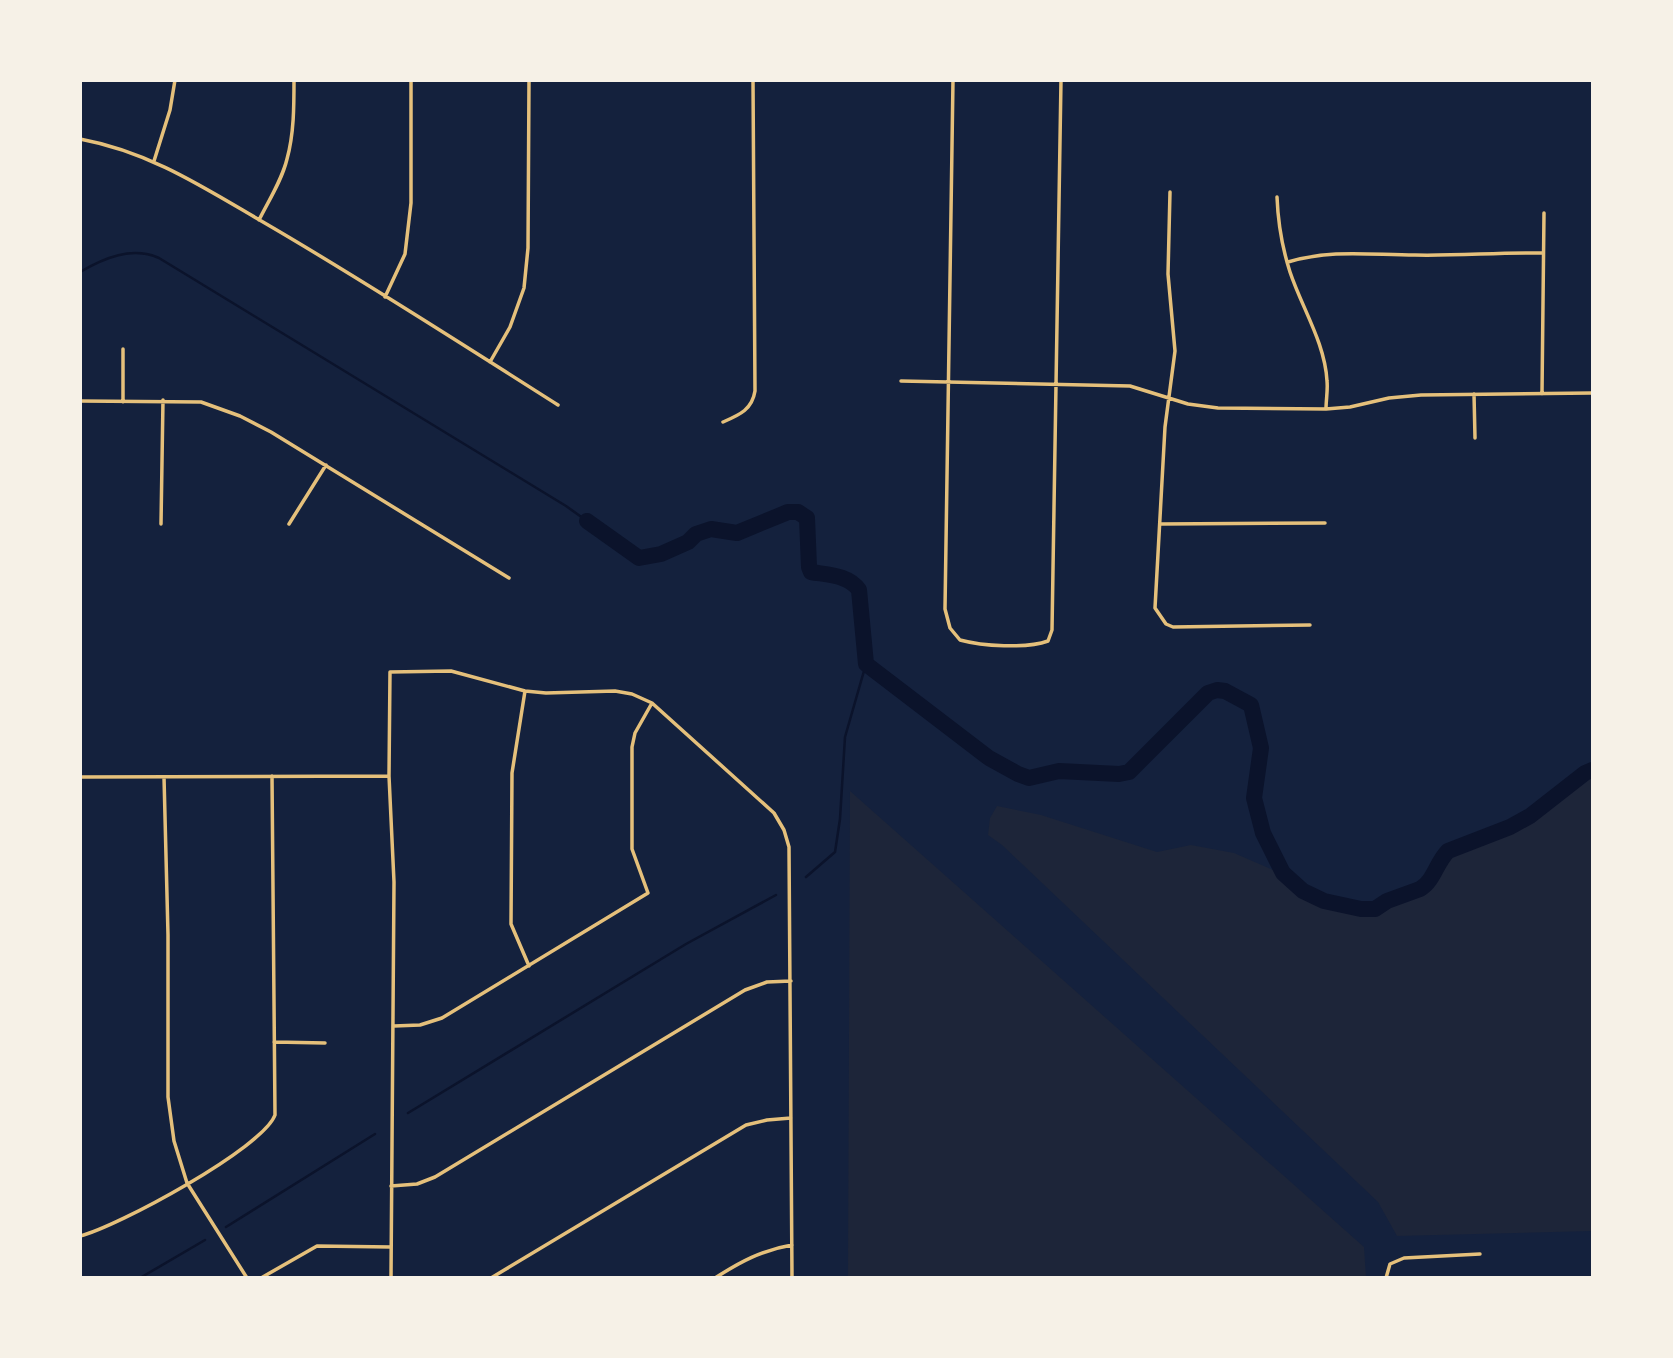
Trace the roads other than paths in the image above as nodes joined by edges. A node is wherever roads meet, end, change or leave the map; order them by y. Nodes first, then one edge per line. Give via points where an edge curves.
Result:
1 (175, 80) edge
2 (294, 80) edge
3 (411, 80) edge
4 (528, 80) edge
5 (753, 80) edge
6 (953, 80) edge
7 (1061, 80) edge
8 (80, 139) edge
9 (154, 161) junction
10 (1170, 192) dead end
11 (1277, 197) dead end
12 (1544, 213) dead end
13 (259, 220) junction
14 (1544, 254) junction
15 (1287, 262) junction
16 (385, 297) junction
17 (123, 349) dead end
18 (490, 362) junction
19 (901, 381) dead end
20 (949, 383) junction
21 (1056, 384) junction
22 (1592, 393) edge
23 (1474, 394) junction
24 (1542, 394) junction
25 (1169, 399) junction
26 (163, 400) junction
27 (80, 401) edge
28 (123, 402) junction
29 (558, 405) dead end
30 (1326, 409) junction
31 (723, 422) dead end
32 (1475, 438) dead end
33 (326, 465) junction
34 (1325, 523) dead end
35 (160, 524) dead end
36 (289, 524) dead end
37 (1161, 524) junction
38 (509, 578) dead end
39 (1310, 625) dead end
40 (525, 691) junction
41 (652, 703) junction
42 (272, 776) junction
43 (389, 776) junction
44 (80, 777) edge
45 (164, 777) junction
46 (529, 966) junction
47 (791, 981) junction
48 (394, 1026) junction
49 (274, 1042) junction
50 (325, 1043) dead end
51 (791, 1118) junction
52 (187, 1183) junction
53 (391, 1186) junction
54 (80, 1236) edge
55 (792, 1245) junction
56 (391, 1247) junction
57 (1480, 1254) dead end
58 (247, 1278) edge
59 (261, 1278) edge
60 (391, 1278) edge
61 (491, 1278) edge
62 (715, 1278) edge
63 (792, 1278) edge
64 (1386, 1278) edge

1 - 9 street
2 - 13 street via 288,158
3 - 16 street via 411,203 405,254
4 - 18 street via 524,288 510,327
5 - 31 street via 755,391 748,409
6 - 20 street
7 - 21 street
8 - 9 street
9 - 13 street
10 - 25 street via 1168,274 1175,351
11 - 15 street
12 - 14 street
13 - 16 street
14 - 15 street via 1359,252 1310,255
14 - 24 street
15 - 30 street via 1324,363
16 - 18 street
17 - 28 street
18 - 29 street
19 - 20 street
20 - 21 street
20 - 21 street via 947,620 960,640 1023,645 1048,641 1052,631
21 - 25 street via 1129,387
22 - 24 street
23 - 24 street
23 - 30 street via 1400,397
23 - 32 street
25 - 30 street via 1218,408
25 - 37 street
26 - 28 street
26 - 33 street via 215,406
26 - 35 street
27 - 28 street
33 - 36 street
33 - 38 street
34 - 37 street
37 - 39 street via 1155,608 1166,624
40 - 41 street via 615,691
40 - 43 street via 451,671 390,672
40 - 46 street via 512,773 511,924
41 - 46 street via 632,747 632,849 648,894
41 - 47 street via 774,813 784,830 789,847
42 - 43 street
42 - 45 street
42 - 49 street
43 - 48 street
44 - 45 street
45 - 52 street via 168,1097 174,1141
46 - 48 street via 442,1018
47 - 51 street
47 - 53 street via 766,982 745,990 435,1177
48 - 53 street
49 - 50 street
49 - 52 street via 272,1122 243,1149
51 - 55 street
51 - 61 street via 746,1125
52 - 54 street via 118,1223
52 - 58 street
53 - 56 street
55 - 62 street via 749,1257
55 - 63 street
56 - 59 street via 317,1247
56 - 60 street
57 - 64 street via 1404,1258 1390,1264

